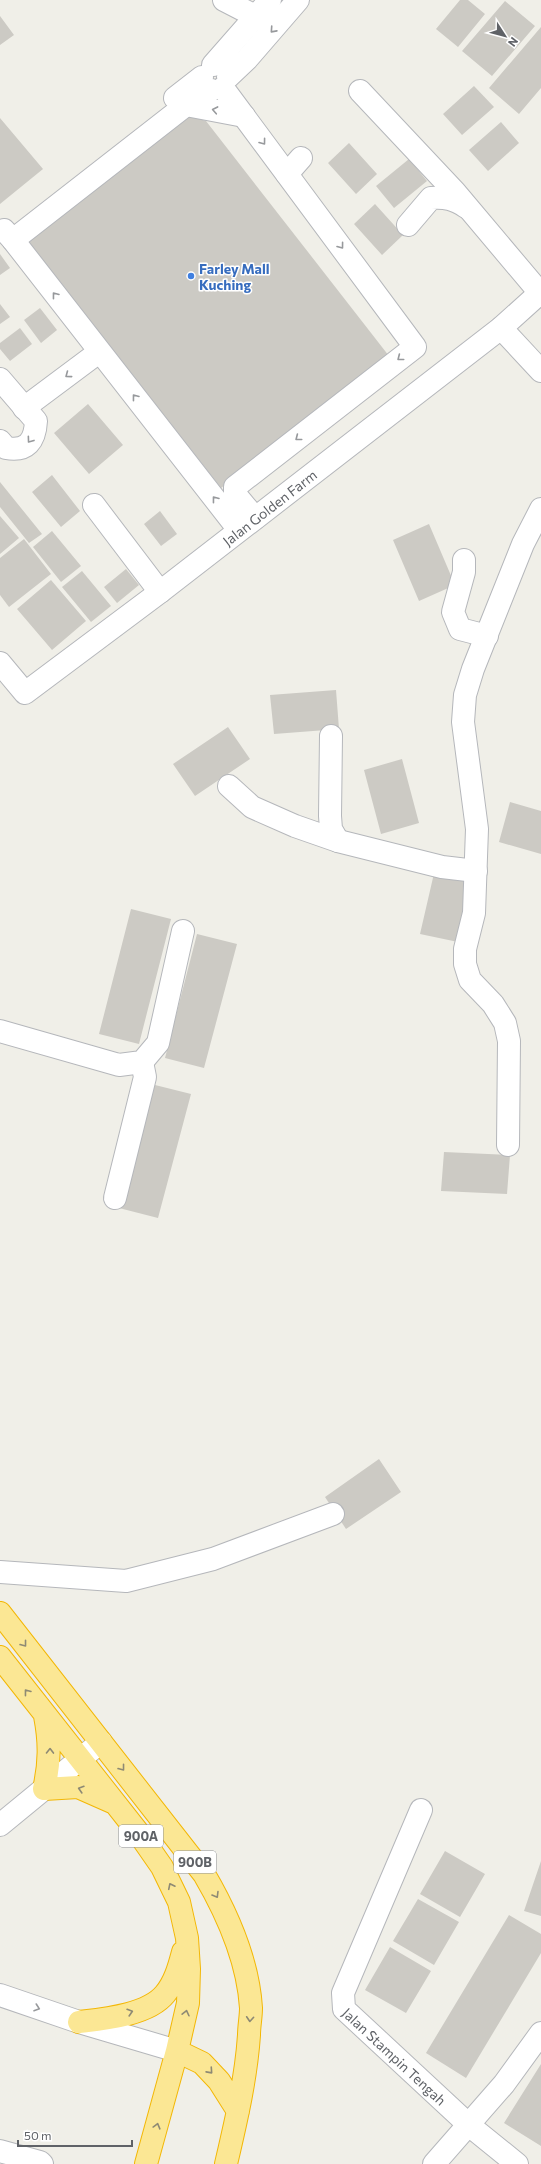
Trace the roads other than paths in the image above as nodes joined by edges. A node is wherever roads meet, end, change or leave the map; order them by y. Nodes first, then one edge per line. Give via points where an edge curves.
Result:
1 (224, 0) edge
2 (298, 0) edge
3 (264, 8) edge
4 (215, 79) junction
5 (367, 98) dead end
6 (186, 105) junction
7 (244, 116) junction
8 (470, 210) junction
9 (408, 225) dead end
10 (6, 234) edge
11 (540, 292) edge
12 (501, 328) junction
13 (99, 352) junction
14 (541, 371) edge
15 (0, 379) edge
16 (24, 408) junction
17 (0, 441) edge
18 (94, 505) dead end
19 (541, 509) edge
20 (247, 524) junction
21 (464, 560) dead end
22 (160, 592) junction
23 (487, 636) junction
24 (0, 663) edge
25 (331, 736) dead end
26 (229, 786) dead end
27 (338, 841) junction
28 (476, 871) junction
29 (183, 931) dead end
30 (0, 1031) edge
31 (142, 1062) junction
32 (508, 1146) dead end
33 (115, 1198) dead end
34 (333, 1514) dead end
35 (0, 1572) edge
36 (0, 1613) edge
37 (0, 1657) edge
38 (44, 1714) junction
39 (102, 1742) junction
40 (80, 1759) junction
41 (44, 1789) junction
42 (115, 1804) junction
43 (421, 1810) dead end
44 (0, 1825) edge
45 (187, 1938) junction
46 (0, 1995) edge
47 (79, 2022) junction
48 (541, 2033) edge
49 (177, 2051) junction
50 (238, 2111) junction
51 (470, 2126) junction
52 (0, 2151) edge
53 (42, 2164) edge
54 (146, 2164) edge
55 (226, 2164) edge
56 (434, 2164) edge
57 (517, 2164) edge

1 - 3 street
2 -> 4 street via 246,59
3 - 4 street
4 - 6 street
4 - 7 street
4 - 10 street
5 - 8 street
7 -> 6 street
6 - 10 street
7 -> 20 street via 294,166 415,347 235,487 235,494
8 - 9 street via 454,200 444,197 431,198
8 - 11 street
13 -> 10 street
11 - 12 street, Jalan Golden Farm
12 - 14 street
12 - 20 street, Jalan Golden Farm
13 -> 16 street
20 -> 13 street
15 - 16 street
16 -> 17 street via 36,421 35,433 27,446 18,450 6,448
18 - 22 street
19 - 23 street via 523,544
20 - 22 street, Jalan Golden Farm
21 - 23 street via 464,572 453,612 460,629
22 - 24 street, Jalan Golden Farm via 25,693
23 - 28 street via 465,695 463,722 477,829
25 - 27 street via 331,828
26 - 27 street via 252,807
27 - 28 street via 442,867
28 - 32 street via 474,914 465,949 465,964 470,980 493,1004 505,1023 509,1041
29 - 31 street via 158,1044
30 - 31 street via 118,1065
31 - 33 street via 145,1077
34 - 35 street via 212,1559 126,1581
36 -> 39 highway, 900B
38 -> 37 highway, 900A
38 - 40 highway, 900A
41 -> 38 highway via 50,1749
39 - 40 street
39 -> 50 highway, 900B via 204,1874 233,1930 243,1964 251,2008 247,2061
40 - 41 street
40 - 42 highway, 900A
42 -> 41 highway via 78,1787
41 - 44 street
45 -> 42 highway, 900A via 179,1902 162,1867 138,1831
43 - 51 street, Jalan Stampin Tengah via 343,1993 344,2009
47 -> 45 highway via 109,2019 149,2006 164,1995 174,1979
49 -> 45 highway, 900A via 188,2004
46 -> 47 street
47 - 49 street
48 - 51 street
49 -> 50 highway via 202,2063 219,2081
54 -> 49 highway, 900A
50 - 55 highway, 900B
51 - 56 street
51 - 57 street, Jalan Stampin Tengah
52 - 53 street

